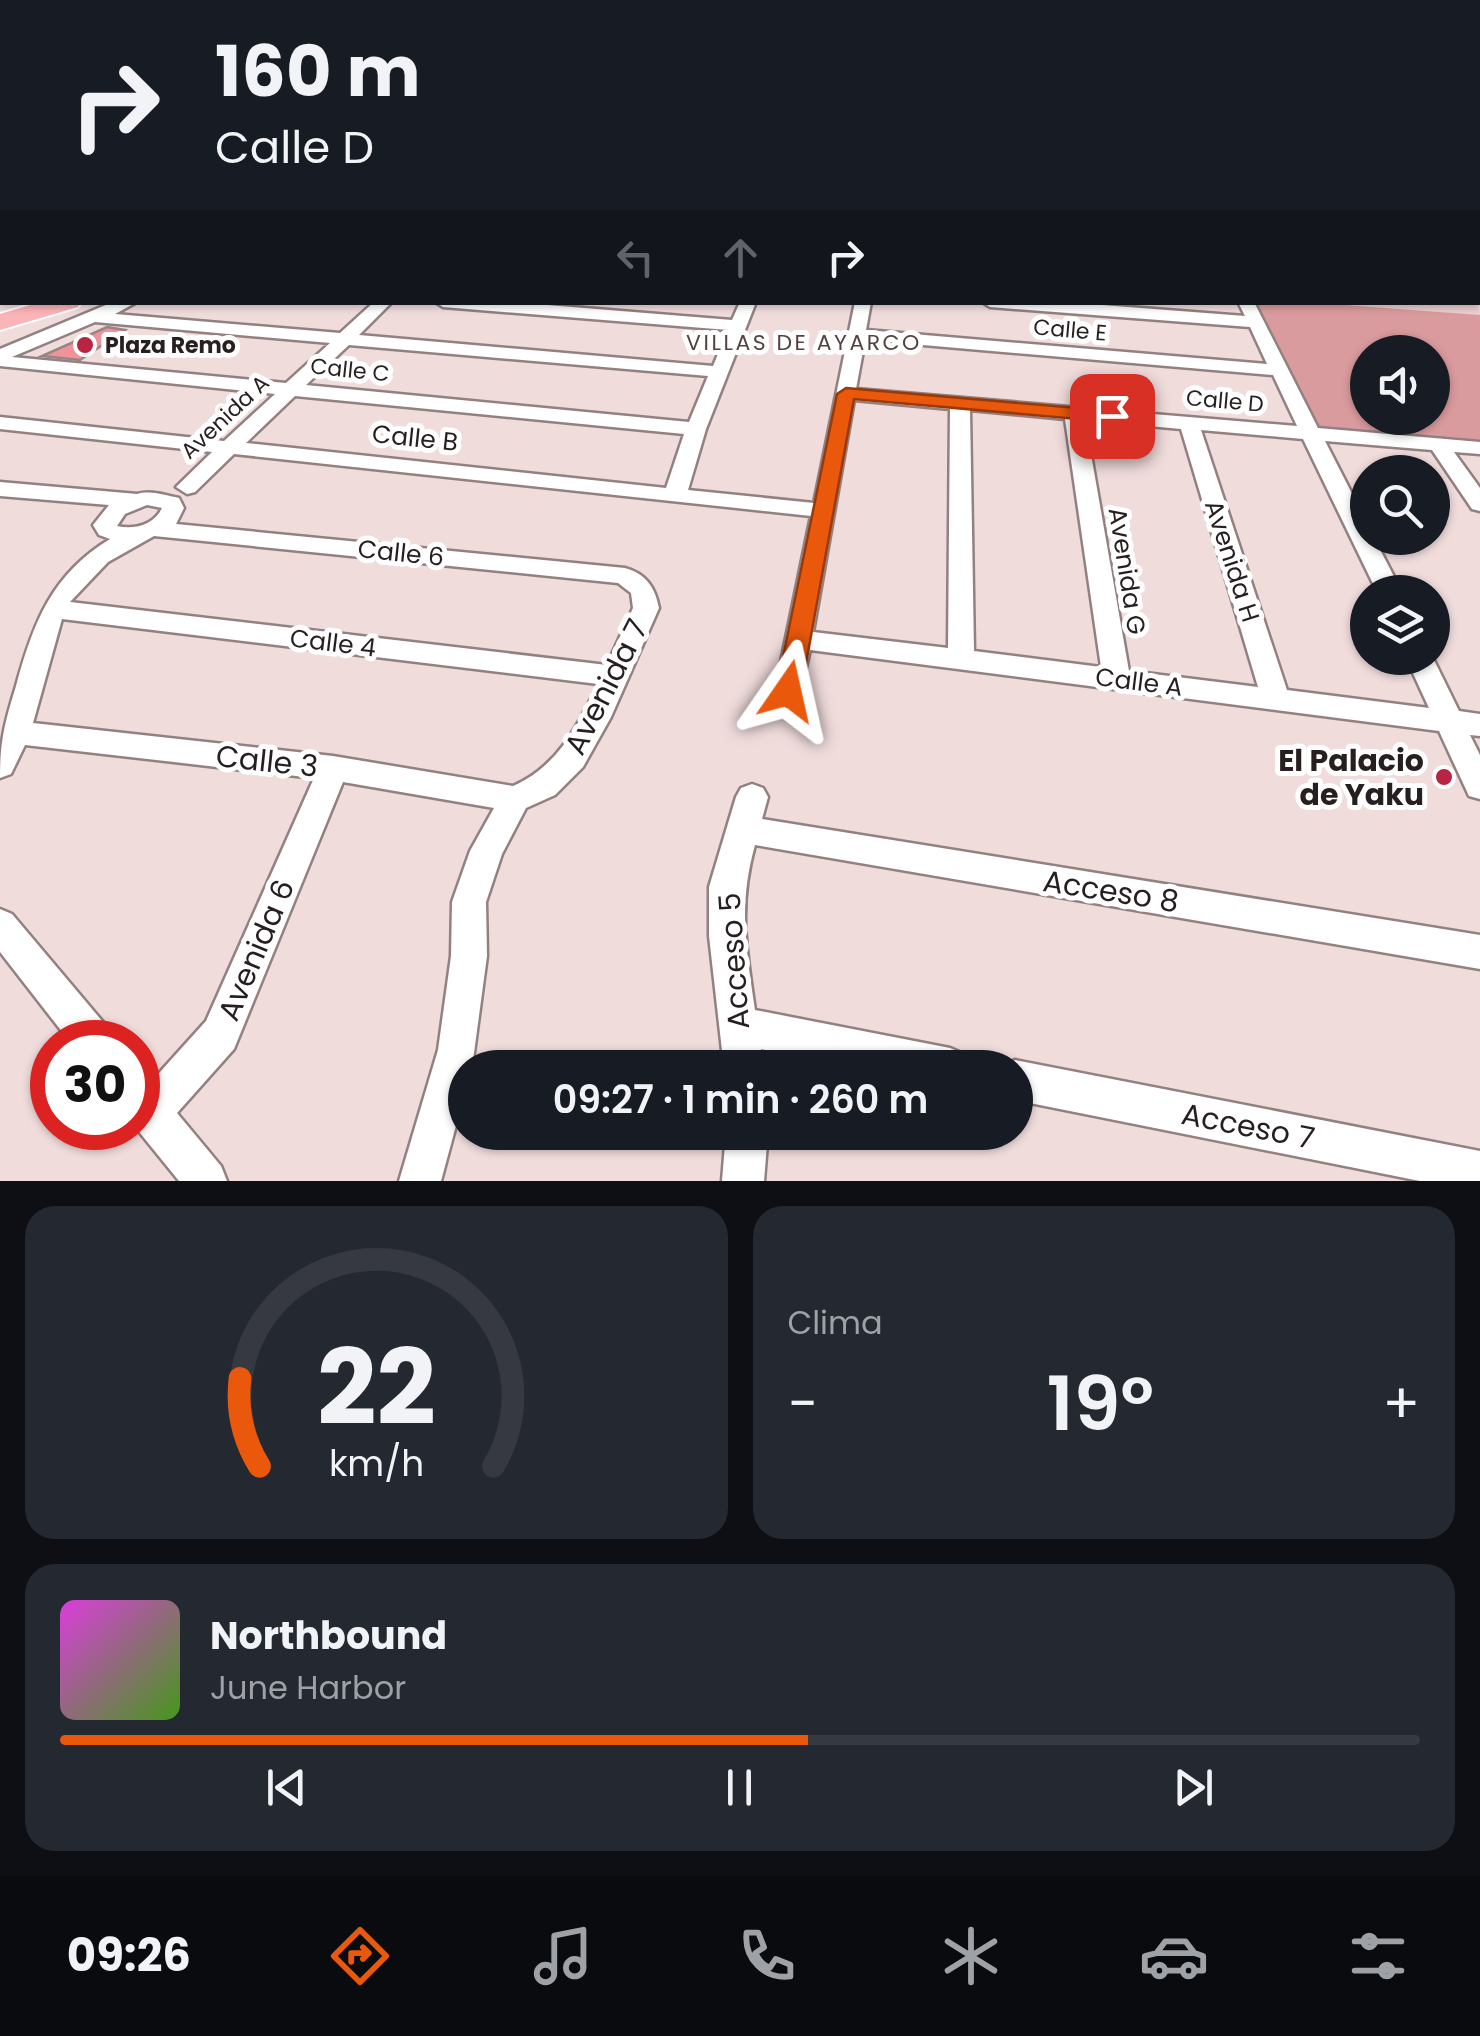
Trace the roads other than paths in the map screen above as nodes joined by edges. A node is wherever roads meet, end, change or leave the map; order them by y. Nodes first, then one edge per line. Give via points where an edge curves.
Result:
1 (46, 305) edge
2 (59, 305) edge
3 (123, 305) edge
4 (381, 305) edge
5 (480, 305) edge
6 (747, 305) edge
7 (863, 305) edge
8 (1068, 305) edge
9 (1251, 312) edge
10 (92, 318) junction
11 (0, 322) edge
12 (738, 326) junction
13 (857, 334) junction
14 (345, 340) junction
15 (0, 358) edge
16 (1278, 370) junction
17 (721, 372) junction
18 (291, 389) junction
19 (846, 394) junction
20 (960, 403) junction
21 (1074, 413) junction
22 (0, 423) edge
23 (1189, 423) junction
24 (696, 429) junction
25 (1312, 434) junction
26 (1439, 445) junction
27 (231, 446) junction
28 (1480, 448) edge
29 (188, 487) dead end
30 (0, 489) edge
31 (676, 492) junction
32 (1480, 504) edge
33 (824, 511) junction
34 (133, 526) junction
35 (1381, 575) edge
36 (625, 576) joint
37 (53, 609) junction
38 (799, 639) junction
39 (961, 659) junction
40 (1432, 675) edge
41 (614, 676) junction
42 (1116, 679) junction
43 (788, 691) dead end
44 (1276, 699) junction
45 (1465, 723) edge
46 (18, 733) junction
47 (0, 766) edge
48 (333, 768) junction
49 (1480, 787) edge
50 (515, 799) junction
51 (747, 813) joint
52 (0, 925) edge
53 (1480, 952) edge
54 (76, 1020) edge
55 (737, 1026) junction
56 (741, 1050) edge
57 (859, 1050) edge
58 (1033, 1084) edge
59 (160, 1090) edge
60 (160, 1125) edge
61 (746, 1150) edge
62 (1480, 1172) edge
63 (206, 1181) edge
64 (420, 1181) edge
65 (743, 1181) edge

1 - 11 highway
2 - 11 highway
3 - 10 street
4 - 14 street, Avenida A
5 - 12 street
6 - 12 street
7 - 13 street
8 - 9 street
9 - 16 street
10 - 14 street
10 - 15 street
12 - 17 street
13 - 16 street, Calle E
13 - 19 street
14 - 17 street
14 - 18 street, Avenida A
15 - 18 street, Calle C
16 - 25 street
17 - 24 street
18 - 24 street, Calle C
18 - 27 street, Avenida A
19 - 20 street, Calle D
19 - 33 street
20 - 21 street, Calle D
20 - 39 street
21 - 23 street, Calle D
21 - 42 street, Avenida G
22 - 27 street, Calle B
23 - 25 street, Calle D
23 - 44 street, Avenida H
24 - 31 street
25 - 26 street, Calle D
25 - 35 street
26 - 28 street, Calle D
26 - 32 street
27 - 29 street, Avenida A
27 - 31 street, Calle B
30 - 34 street, Calle 6
31 - 33 street, Calle B
33 - 38 street
34 - 34 street via 138,500 158,498 174,508
34 - 36 street, Calle 6
34 - 37 street
36 - 41 street, Avenida 7 via 643,590 646,608
37 - 41 street, Calle 4
37 - 46 street
38 - 39 street, Calle A
38 - 43 street
39 - 42 street, Calle A
40 - 45 street
41 - 50 street, Avenida 7 via 572,759 544,786
42 - 44 street, Calle A
44 - 45 street, Calle A
45 - 49 street
46 - 47 street
46 - 48 street, Calle 3
48 - 50 street, Calle 3
48 - 59 street, Avenida 6 via 220,1035
50 - 64 street, Avenida 7 via 486,851 469,902 457,1050
51 - 53 street, Acceso 8
51 - 55 street, Acceso 5 via 726,886
52 - 54 street
55 - 56 street, Acceso 5
55 - 57 street
58 - 62 street, Acceso 7
60 - 63 street
61 - 65 street

